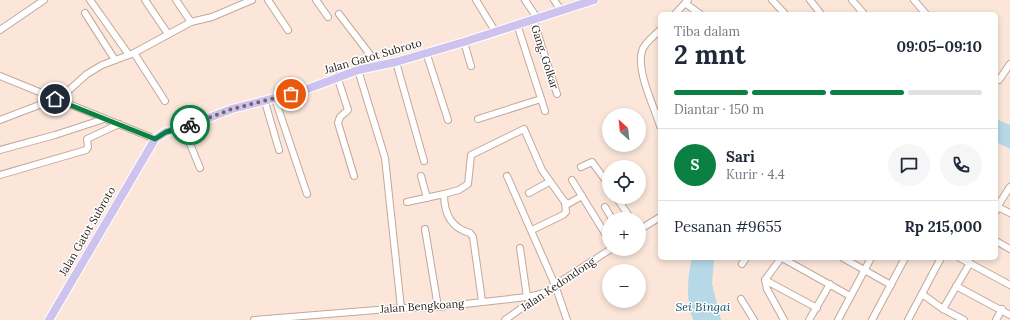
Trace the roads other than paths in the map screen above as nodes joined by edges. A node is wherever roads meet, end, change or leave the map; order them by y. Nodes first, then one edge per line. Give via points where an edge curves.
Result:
1 (44, 0) edge
2 (90, 0) edge
3 (145, 0) edge
4 (176, 0) edge
5 (252, 0) edge
6 (268, 0) edge
7 (316, 0) edge
8 (476, 0) edge
9 (524, 0) edge
10 (554, 0) edge
11 (594, 0) edge
12 (772, 0) edge
13 (810, 0) edge
14 (852, 0) edge
15 (914, 0) edge
16 (687, 2) edge
17 (561, 10) junction
18 (677, 12) edge
19 (698, 12) edge
20 (783, 12) edge
21 (819, 12) edge
22 (862, 12) edge
23 (924, 12) edge
24 (84, 14) dead end
25 (339, 14) dead end
26 (328, 16) dead end
27 (535, 19) junction
28 (191, 22) junction
29 (517, 24) junction
30 (0, 30) edge
31 (288, 30) dead end
32 (495, 31) junction
33 (658, 32) edge
34 (168, 34) junction
35 (464, 42) junction
36 (426, 52) junction
37 (131, 54) junction
38 (114, 60) junction
39 (396, 62) junction
40 (1010, 64) edge
41 (378, 65) junction
42 (471, 66) dead end
43 (358, 70) junction
44 (0, 76) edge
45 (337, 76) junction
46 (999, 80) dead end
47 (557, 94) dead end
48 (57, 99) junction
49 (275, 99) junction
50 (541, 99) junction
51 (165, 101) dead end
52 (265, 102) junction
53 (657, 105) edge
54 (545, 111) dead end
55 (104, 119) junction
56 (478, 119) dead end
57 (0, 120) edge
58 (448, 120) dead end
59 (119, 124) junction
60 (183, 128) junction
61 (155, 139) junction
62 (0, 150) edge
63 (279, 150) dead end
64 (424, 161) dead end
65 (582, 167) dead end
66 (200, 168) dead end
67 (0, 175) edge
68 (354, 176) dead end
69 (421, 176) dead end
70 (508, 176) dead end
71 (602, 176) edge
72 (572, 180) dead end
73 (549, 182) junction
74 (1010, 187) edge
75 (529, 193) dead end
76 (307, 194) dead end
77 (444, 194) junction
78 (582, 196) junction
79 (427, 198) junction
80 (407, 202) dead end
81 (565, 203) junction
82 (998, 205) edge
83 (604, 206) dead end
84 (998, 209) edge
85 (608, 212) edge
86 (1010, 213) edge
87 (658, 218) edge
88 (646, 226) edge
89 (425, 229) dead end
90 (602, 229) edge
91 (532, 230) junction
92 (998, 242) edge
93 (520, 248) dead end
94 (1010, 249) edge
95 (602, 255) edge
96 (745, 260) edge
97 (780, 260) edge
98 (785, 260) edge
99 (846, 260) edge
100 (870, 260) edge
101 (904, 260) edge
102 (939, 260) edge
103 (964, 260) edge
104 (970, 263) junction
105 (742, 264) dead end
106 (865, 271) junction
107 (765, 280) junction
108 (830, 284) junction
109 (555, 285) junction
110 (891, 285) junction
111 (1010, 285) edge
112 (956, 286) junction
113 (541, 294) junction
114 (922, 294) junction
115 (850, 296) junction
116 (527, 297) junction
117 (741, 299) dead end
118 (482, 301) junction
119 (438, 307) junction
120 (401, 308) junction
121 (817, 308) junction
122 (942, 309) junction
123 (1002, 310) junction
124 (1010, 315) edge
125 (49, 320) edge
126 (254, 320) edge
127 (505, 320) edge
128 (567, 320) edge
129 (754, 320) edge
130 (784, 320) edge
131 (809, 320) edge
132 (838, 320) edge
133 (872, 320) edge
134 (908, 320) edge
135 (964, 320) edge
136 (996, 320) edge

1 - 30 street
2 - 37 street
3 - 34 street
4 - 28 street
5 - 28 street via 212,17
6 - 31 street
7 - 26 street
8 - 32 street
9 - 27 street, Gang. Golkar
10 - 17 street
11 - 17 main road, Jalan Gatot Subroto
12 - 20 street
13 - 21 street
14 - 22 street
15 - 23 street
16 - 18 street
16 - 19 street
17 - 27 main road, Jalan Gatot Subroto
24 - 38 street
25 - 41 street
27 - 29 main road, Jalan Gatot Subroto
27 - 47 street, Gang. Golkar
28 - 34 street
29 - 32 main road, Jalan Gatot Subroto
29 - 50 street
32 - 35 main road, Jalan Gatot Subroto
33 - 53 street via 642,50 641,56 644,78
34 - 37 street
35 - 36 main road, Jalan Gatot Subroto
35 - 42 street
36 - 39 main road, Jalan Gatot Subroto
36 - 58 street
37 - 38 street
37 - 51 street
38 - 48 street via 87,74
39 - 41 main road, Jalan Gatot Subroto
39 - 64 street
40 - 46 street
41 - 43 main road, Jalan Gatot Subroto
43 - 45 main road, Jalan Gatot Subroto
43 - 120 street via 385,158
44 - 48 street
45 - 49 main road, Jalan Gatot Subroto
45 - 68 street via 348,110 338,122
48 - 55 street
48 - 57 street
49 - 52 main road, Jalan Gatot Subroto
49 - 76 street
50 - 54 street
50 - 56 street
52 - 60 main road, Jalan Gatot Subroto via 232,109
52 - 63 street
55 - 59 street
55 - 62 street
59 - 61 street
59 - 67 street via 89,138 86,150
60 - 61 main road, Jalan Gatot Subroto via 166,132
60 - 66 street
61 - 125 main road, Jalan Gatot Subroto
65 - 71 street via 592,162
69 - 79 street
70 - 91 street
72 - 78 street
73 - 75 street
73 - 77 street via 524,129 472,154 469,161 468,184 459,190
73 - 81 street
74 - 82 street
77 - 79 street
77 - 118 street via 447,215 459,229 474,237
78 - 81 street via 576,201
78 - 90 street
79 - 80 street
81 - 91 street via 566,212 563,215
83 - 85 street
84 - 86 street
87 - 88 street
89 - 119 street
91 - 109 street
92 - 94 street
93 - 116 street
95 - 109 street, Jalan Kedondong
96 - 105 street
97 - 107 street
98 - 108 street
99 - 106 street
100 - 106 street
101 - 110 street
102 - 114 street
103 - 104 street
104 - 111 street
104 - 112 street
106 - 110 street
106 - 115 street
107 - 121 street
107 - 130 street via 767,289
108 - 115 street
108 - 121 street
109 - 113 street, Jalan Kedondong
109 - 128 street
110 - 133 street
112 - 122 street
112 - 123 street
113 - 116 street, Jalan Bengkoang
113 - 127 street, Jalan Kedondong
114 - 122 street
114 - 134 street
115 - 132 street
116 - 118 street, Jalan Bengkoang
117 - 129 street
118 - 119 street, Jalan Bengkoang
119 - 120 street, Jalan Bengkoang
120 - 126 street, Jalan Bengkoang
121 - 131 street
122 - 135 street
123 - 124 street
123 - 136 street

